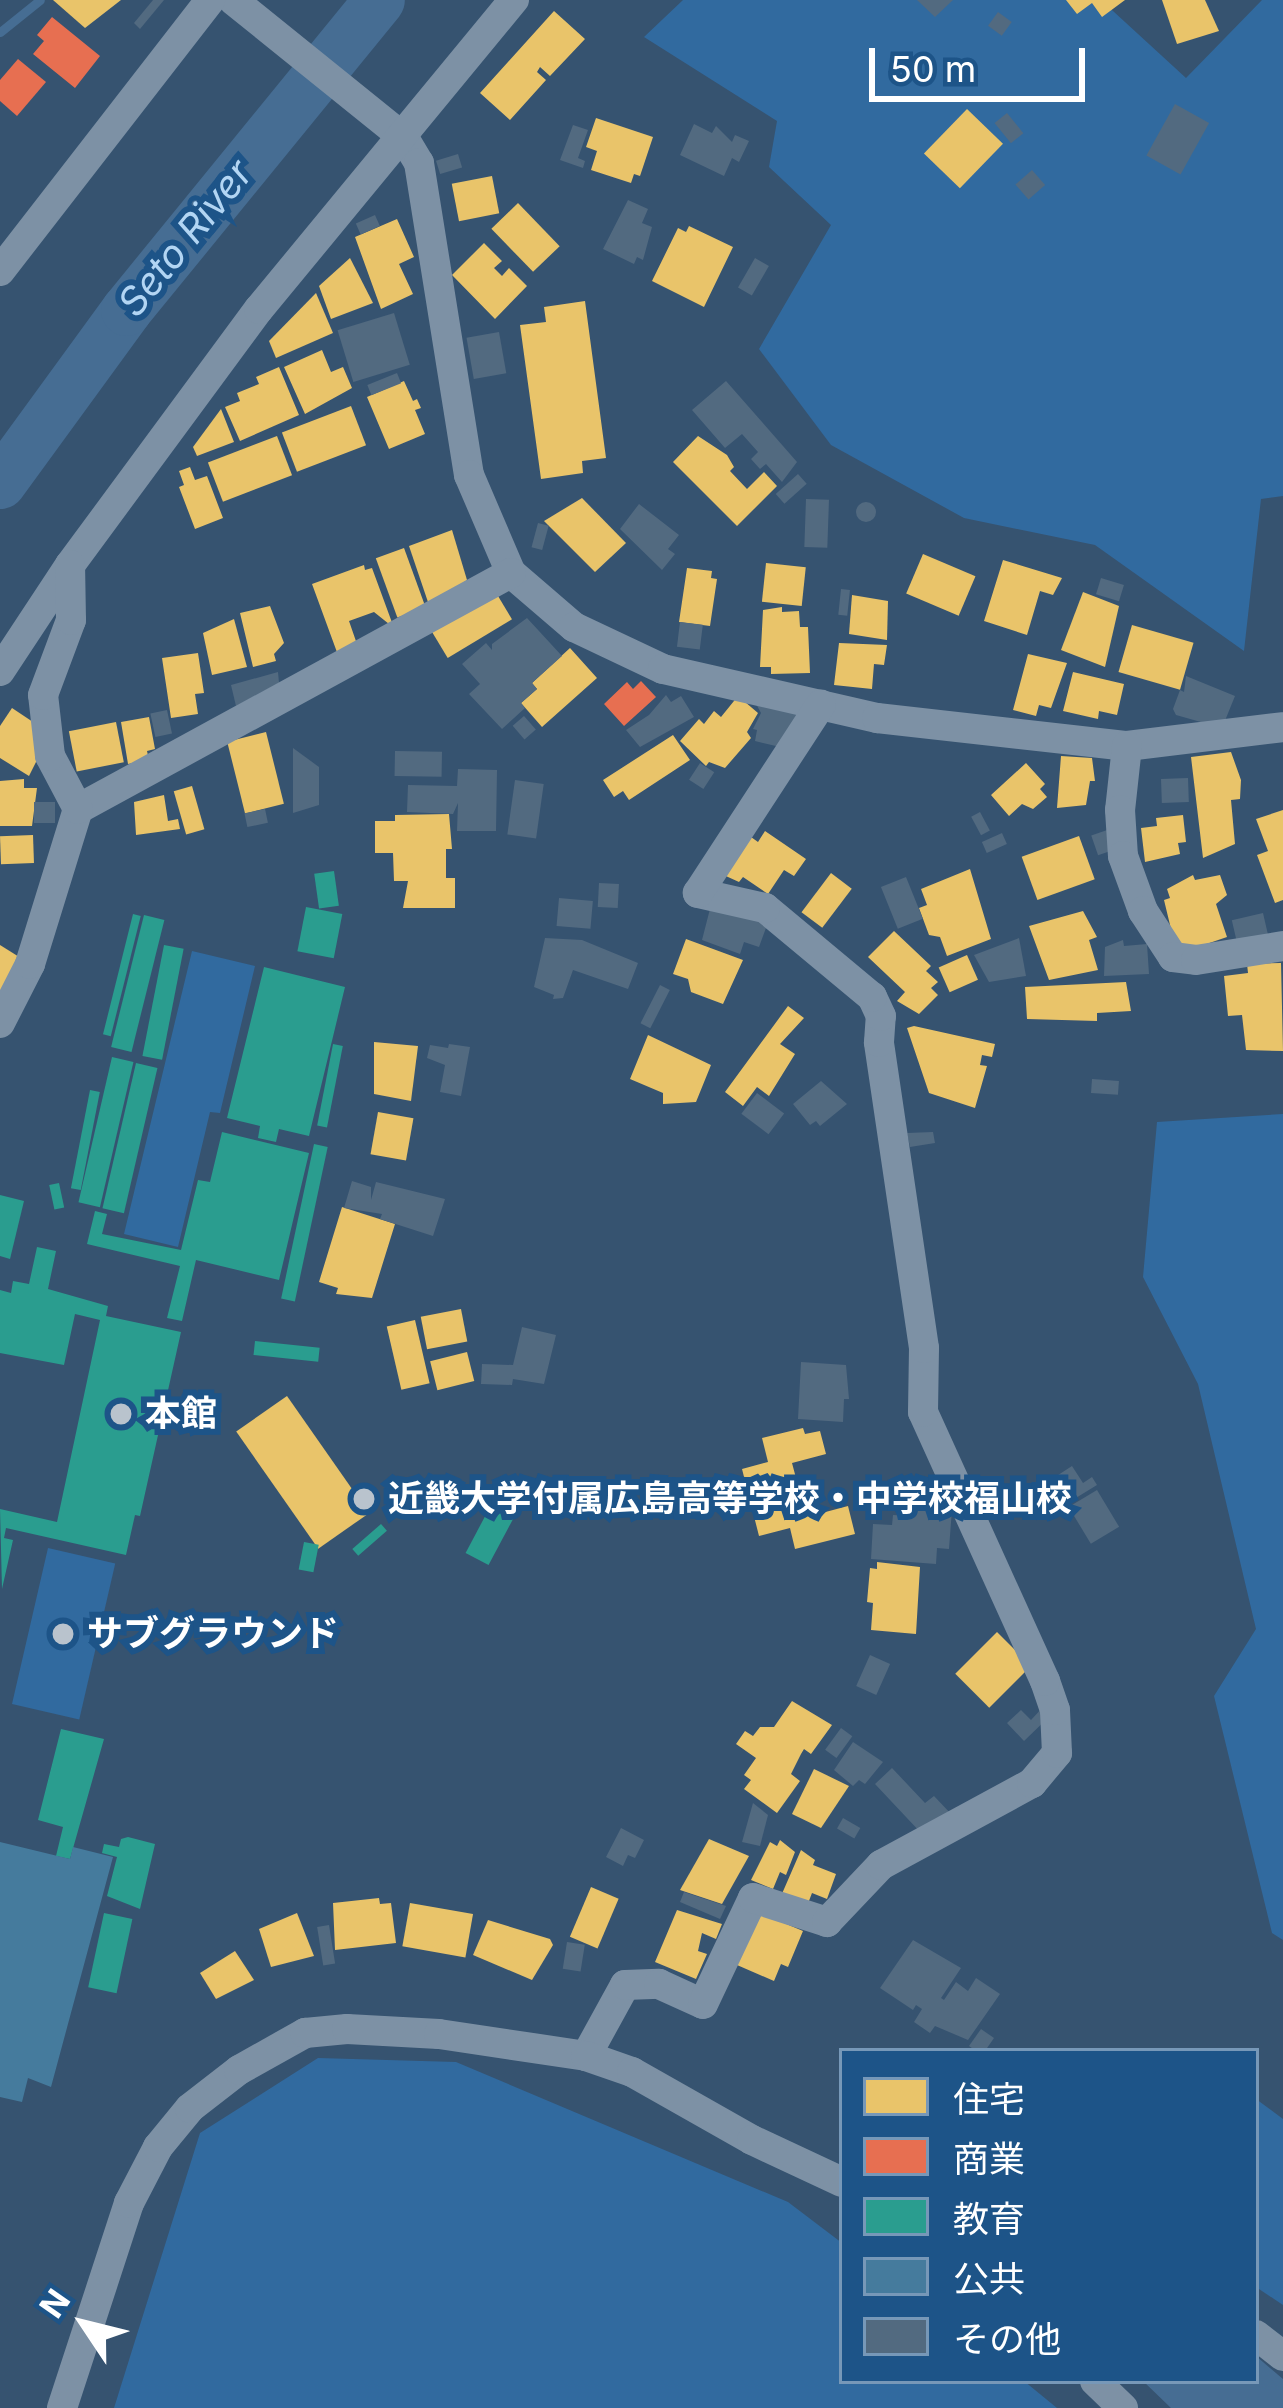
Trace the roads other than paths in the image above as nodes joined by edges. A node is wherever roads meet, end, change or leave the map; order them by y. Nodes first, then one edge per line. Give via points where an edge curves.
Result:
1 (210, 0) edge
2 (514, 0) edge
3 (238, 4) edge
4 (399, 134) junction
5 (0, 272) edge
6 (70, 565) junction
7 (511, 573) junction
8 (0, 670) edge
9 (821, 704) junction
10 (1283, 727) edge
11 (1127, 746) junction
12 (78, 809) junction
13 (1283, 946) edge
14 (0, 1023) edge
15 (586, 2056) junction
16 (839, 2181) edge
17 (1259, 2337) edge
18 (1283, 2356) edge
19 (1098, 2384) edge
20 (62, 2408) edge
21 (1123, 2408) edge

1 - 5 street
2 - 4 street
3 - 4 street
4 - 6 street
4 - 7 street via 419,163 470,475
6 - 8 street
6 - 12 street via 71,620 43,695 50,756
7 - 9 street via 574,626 663,669
7 - 12 street
9 - 11 street via 877,718
9 - 15 street via 698,893 765,908 872,997 881,1016 924,1348 923,1412 1046,1681 1057,1753 1032,1783 880,1865 826,1922 754,1898 703,2004 659,1984 625,1985
10 - 11 street
11 - 13 street via 1123,856 1143,910 1173,957 1196,961
12 - 14 street via 31,964
15 - 16 street
15 - 20 street via 347,2029 274,2046 190,2108 158,2147 129,2203
17 - 18 street
19 - 21 street

